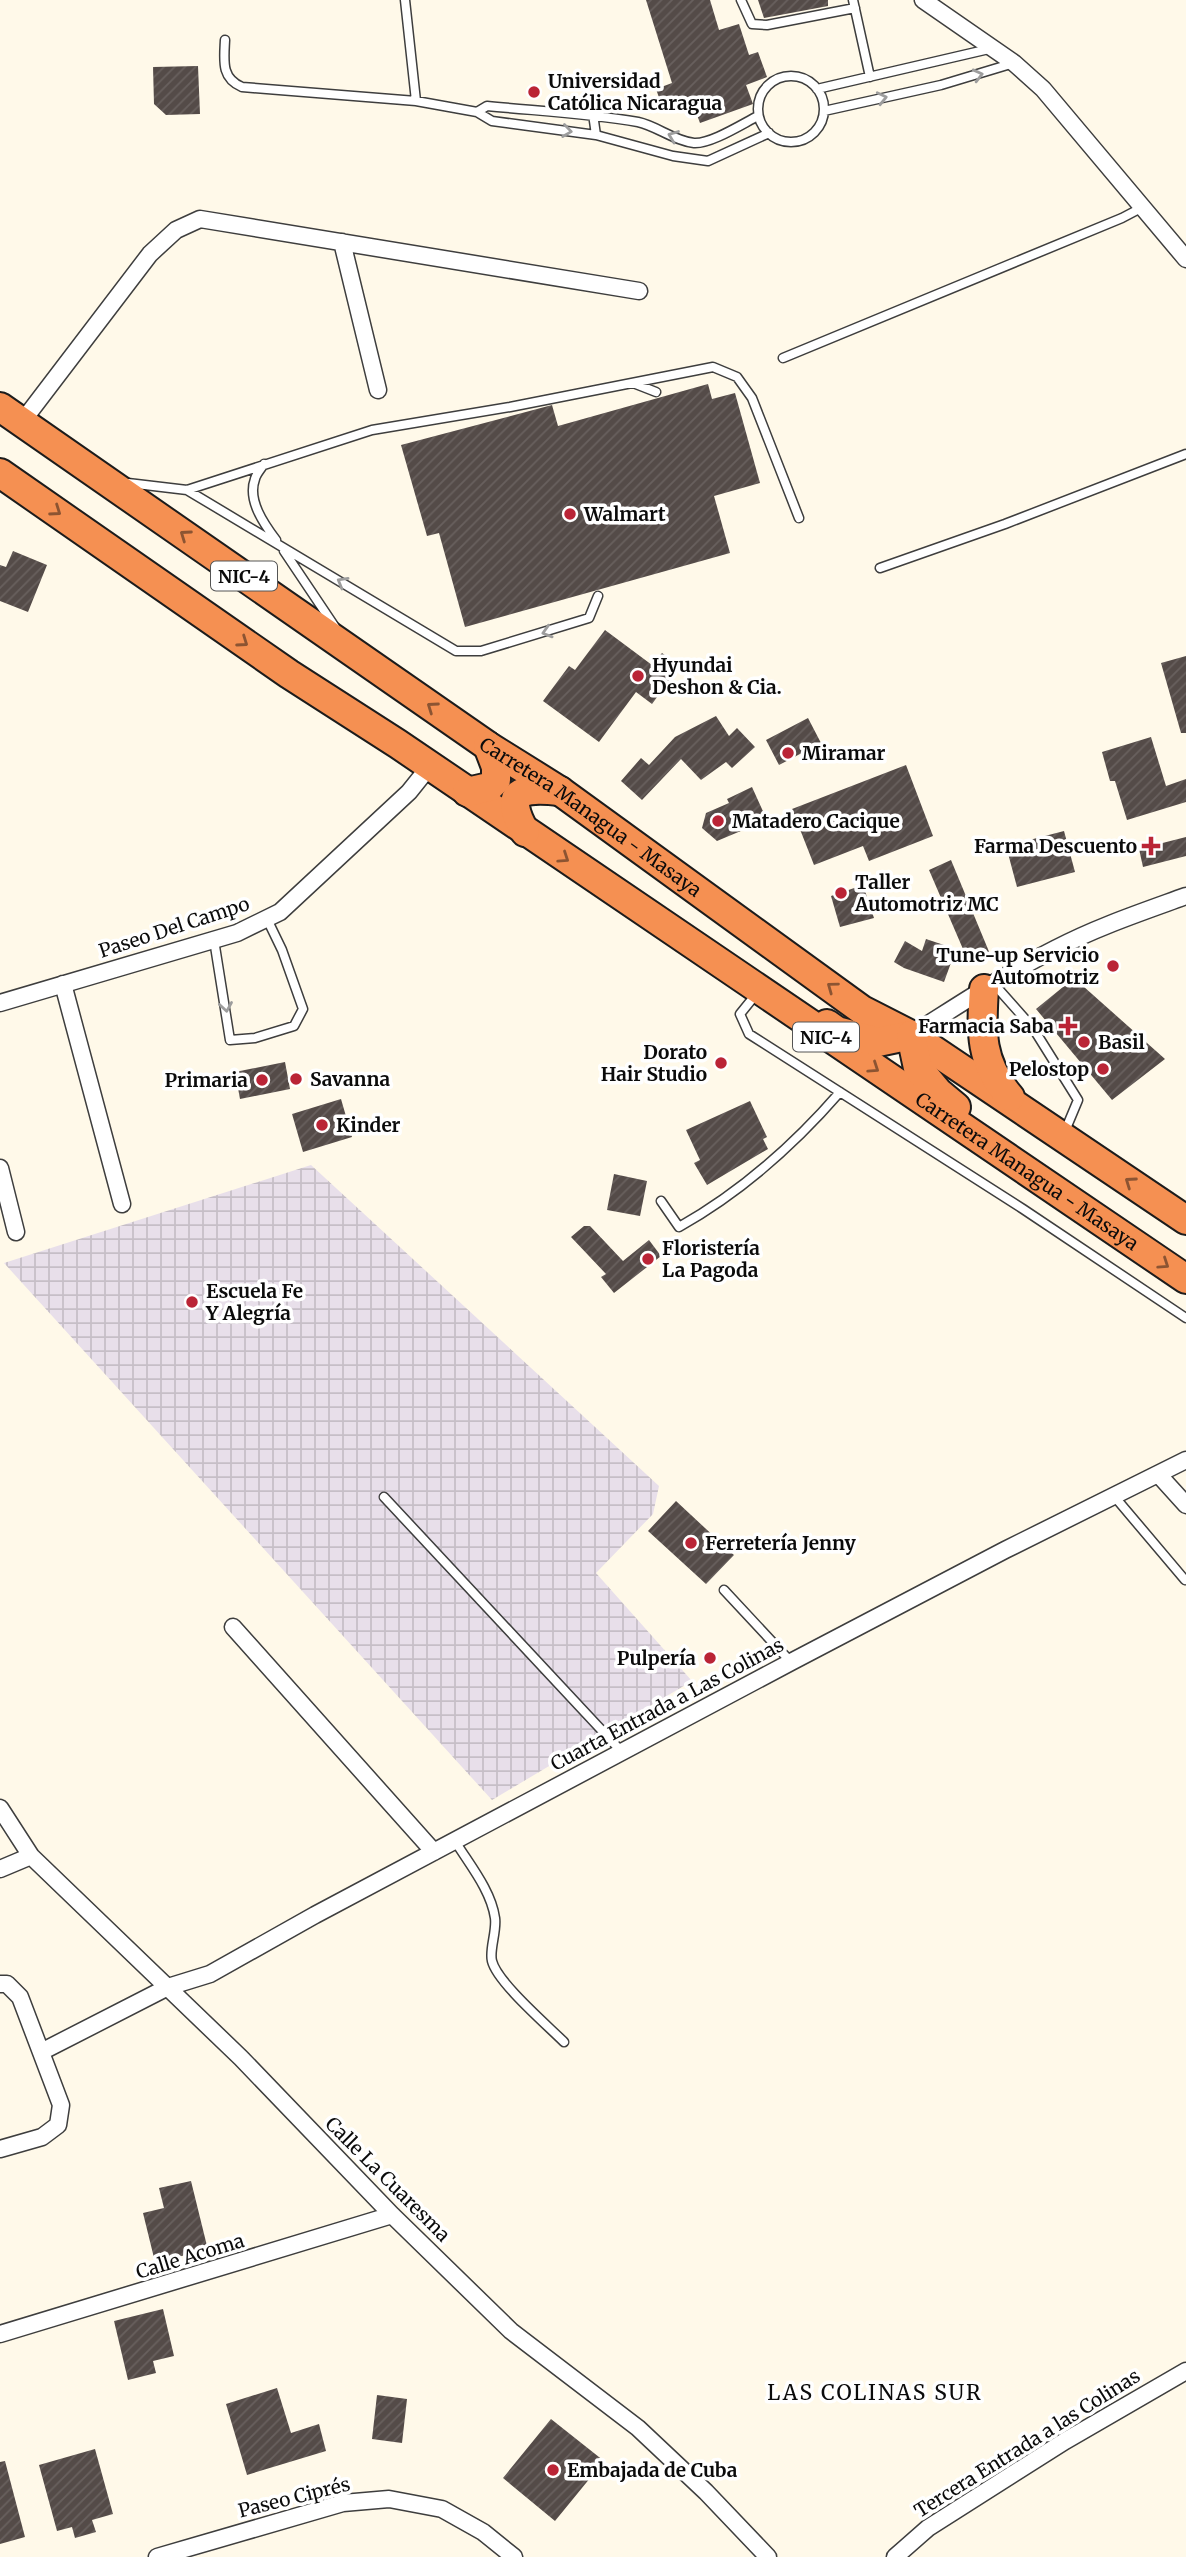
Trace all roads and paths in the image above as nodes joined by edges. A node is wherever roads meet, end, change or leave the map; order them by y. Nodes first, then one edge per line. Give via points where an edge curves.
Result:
1 (405, 0) edge
2 (741, 0) edge
3 (923, 0) edge
4 (854, 4) edge
5 (225, 40) dead end
6 (992, 48) junction
7 (1014, 64) junction
8 (870, 77) junction
9 (817, 89) junction
10 (416, 101) junction
11 (477, 111) junction
12 (541, 111) junction
13 (824, 111) junction
14 (593, 114) junction
15 (758, 116) junction
16 (543, 128) junction
17 (769, 134) junction
18 (596, 135) junction
19 (695, 143) junction
20 (693, 159) junction
21 (1141, 208) junction
22 (342, 242) junction
23 (1186, 259) edge
24 (639, 291) dead end
25 (783, 358) dead end
26 (633, 383) junction
27 (378, 390) dead end
28 (656, 392) dead end
29 (11, 415) edge
30 (1186, 454) edge
31 (264, 464) junction
32 (1, 476) edge
33 (107, 481) junction
34 (187, 490) junction
35 (799, 518) dead end
36 (280, 546) junction
37 (880, 568) dead end
38 (598, 596) dead end
39 (348, 649) junction
40 (488, 746) junction
41 (429, 767) junction
42 (560, 791) junction
43 (467, 792) junction
44 (525, 832) junction
45 (1186, 896) edge
46 (268, 919) junction
47 (214, 940) junction
48 (63, 984) junction
49 (989, 986) junction
50 (760, 992) junction
51 (0, 1003) edge
52 (911, 1035) junction
53 (840, 1092) junction
54 (1023, 1112) junction
55 (1062, 1137) junction
56 (0, 1168) edge
57 (1026, 1170) junction
58 (661, 1201) dead end
59 (122, 1205) dead end
60 (1186, 1220) edge
61 (16, 1232) dead end
62 (1186, 1279) edge
63 (1186, 1318) edge
64 (1186, 1460) edge
65 (1158, 1474) junction
66 (1114, 1496) junction
67 (384, 1497) dead end
68 (1186, 1505) edge
69 (1185, 1580) edge
70 (724, 1590) dead end
71 (233, 1627) dead end
72 (791, 1662) junction
73 (622, 1752) junction
74 (0, 1808) edge
75 (455, 1841) junction
76 (434, 1852) junction
77 (31, 1856) junction
78 (0, 1869) edge
79 (0, 1984) edge
80 (168, 1987) junction
81 (564, 2042) dead end
82 (41, 2052) junction
83 (0, 2149) edge
84 (392, 2215) junction
85 (0, 2334) edge
86 (1186, 2371) edge
87 (157, 2557) edge
88 (514, 2557) edge
89 (768, 2557) edge
90 (895, 2557) edge

1 - 10 lane
2 - 4 lane via 752,24 767,25
3 - 6 street
4 - 8 lane
5 - 10 lane via 226,75 242,87
6 - 7 street
6 - 8 lane
13 -> 7 lane
7 - 21 street via 1043,89
8 - 9 lane
9 - 13 lane
9 - 15 lane via 797,77 772,82 758,103
10 - 11 lane
11 - 12 lane via 487,106
11 - 16 lane via 492,121
12 - 14 lane
12 - 16 lane
13 - 17 lane via 822,123 802,140 789,142
14 - 18 lane
19 -> 14 lane via 642,123
15 - 17 lane
15 - 19 lane
16 -> 18 lane
17 - 20 lane via 708,161
18 - 20 lane
19 - 20 lane
21 - 23 street
21 - 25 lane
22 - 24 street
22 - 27 street
22 - 29 street via 200,219 176,230
26 - 28 lane
26 - 31 lane via 372,430
26 - 35 lane via 713,367 737,377 752,398
29 - 33 highway, Carretera Managua - Masaya / NIC-4
30 - 37 lane
31 - 34 lane
31 - 36 lane via 254,479 254,497 264,524
32 -> 41 highway, Carretera Managua - Masaya / NIC-4
33 - 34 lane
39 -> 33 highway, Carretera Managua - Masaya / NIC-4
34 - 36 lane
38 -> 36 lane via 589,618 481,651 456,651
36 - 39 lane
40 -> 39 highway, Carretera Managua - Masaya / NIC-4
40 - 42 highway, Carretera Managua - Masaya / NIC-4
40 - 43 highway via 496,780 489,787
41 - 43 highway, Carretera Managua - Masaya / NIC-4
41 - 46 street, Paseo Del Campo via 409,792
42 - 44 highway via 532,789 519,794 514,809
52 -> 42 highway, Carretera Managua - Masaya / NIC-4 via 862,1010
43 - 44 highway, Carretera Managua - Masaya / NIC-4
44 -> 50 highway, Carretera Managua - Masaya / NIC-4
45 - 49 street via 1056,948
46 - 47 street, Paseo Del Campo
47 -> 46 lane via 230,1040 294,1026 303,1009
47 - 48 street, Paseo Del Campo
48 - 51 street, Paseo Del Campo
48 - 59 street
49 - 52 street
49 - 54 highway via 982,1025 986,1057 995,1080
49 - 55 lane via 1033,1028 1078,1100
50 - 52 highway via 783,997 837,1031 878,1042
50 - 53 lane via 740,1014 749,1034
50 -> 57 highway, Carretera Managua - Masaya / NIC-4
52 - 54 highway, Carretera Managua - Masaya / NIC-4
52 - 57 highway via 924,1076
53 - 58 lane via 781,1155 710,1210 679,1227
53 - 63 lane
54 - 55 highway, Carretera Managua - Masaya / NIC-4
60 -> 55 highway, Carretera Managua - Masaya / NIC-4
56 - 61 street
57 -> 62 highway, Carretera Managua - Masaya / NIC-4
64 - 65 street, Cuarta Entrada a Las Colinas
65 - 66 street, Cuarta Entrada a Las Colinas
65 - 68 street
66 - 69 lane
66 - 72 street, Cuarta Entrada a Las Colinas
67 - 73 lane
70 - 72 lane
71 - 76 street
72 - 73 street, Cuarta Entrada a Las Colinas
73 - 75 street, Cuarta Entrada a Las Colinas
74 - 77 street, Calle La Cuaresma
75 - 76 street, Cuarta Entrada a Las Colinas
75 - 81 lane via 492,1906 491,1959 501,1977
76 - 80 street, Cuarta Entrada a Las Colinas via 209,1973
77 - 78 street
77 - 80 street, Calle La Cuaresma
79 - 82 street via 7,1984 20,1997
80 - 82 street, Cuarta Entrada a Las Colinas
80 - 84 street, Calle La Cuaresma
82 - 83 street via 61,2105 58,2125 42,2137
84 - 85 street, Calle Acoma
84 - 89 street, Calle La Cuaresma via 511,2331 638,2428
86 - 90 street, Tercera Entrada a las Colinas via 939,2521
87 - 88 street, Paseo Ciprés via 344,2502 389,2499 442,2509 483,2532

